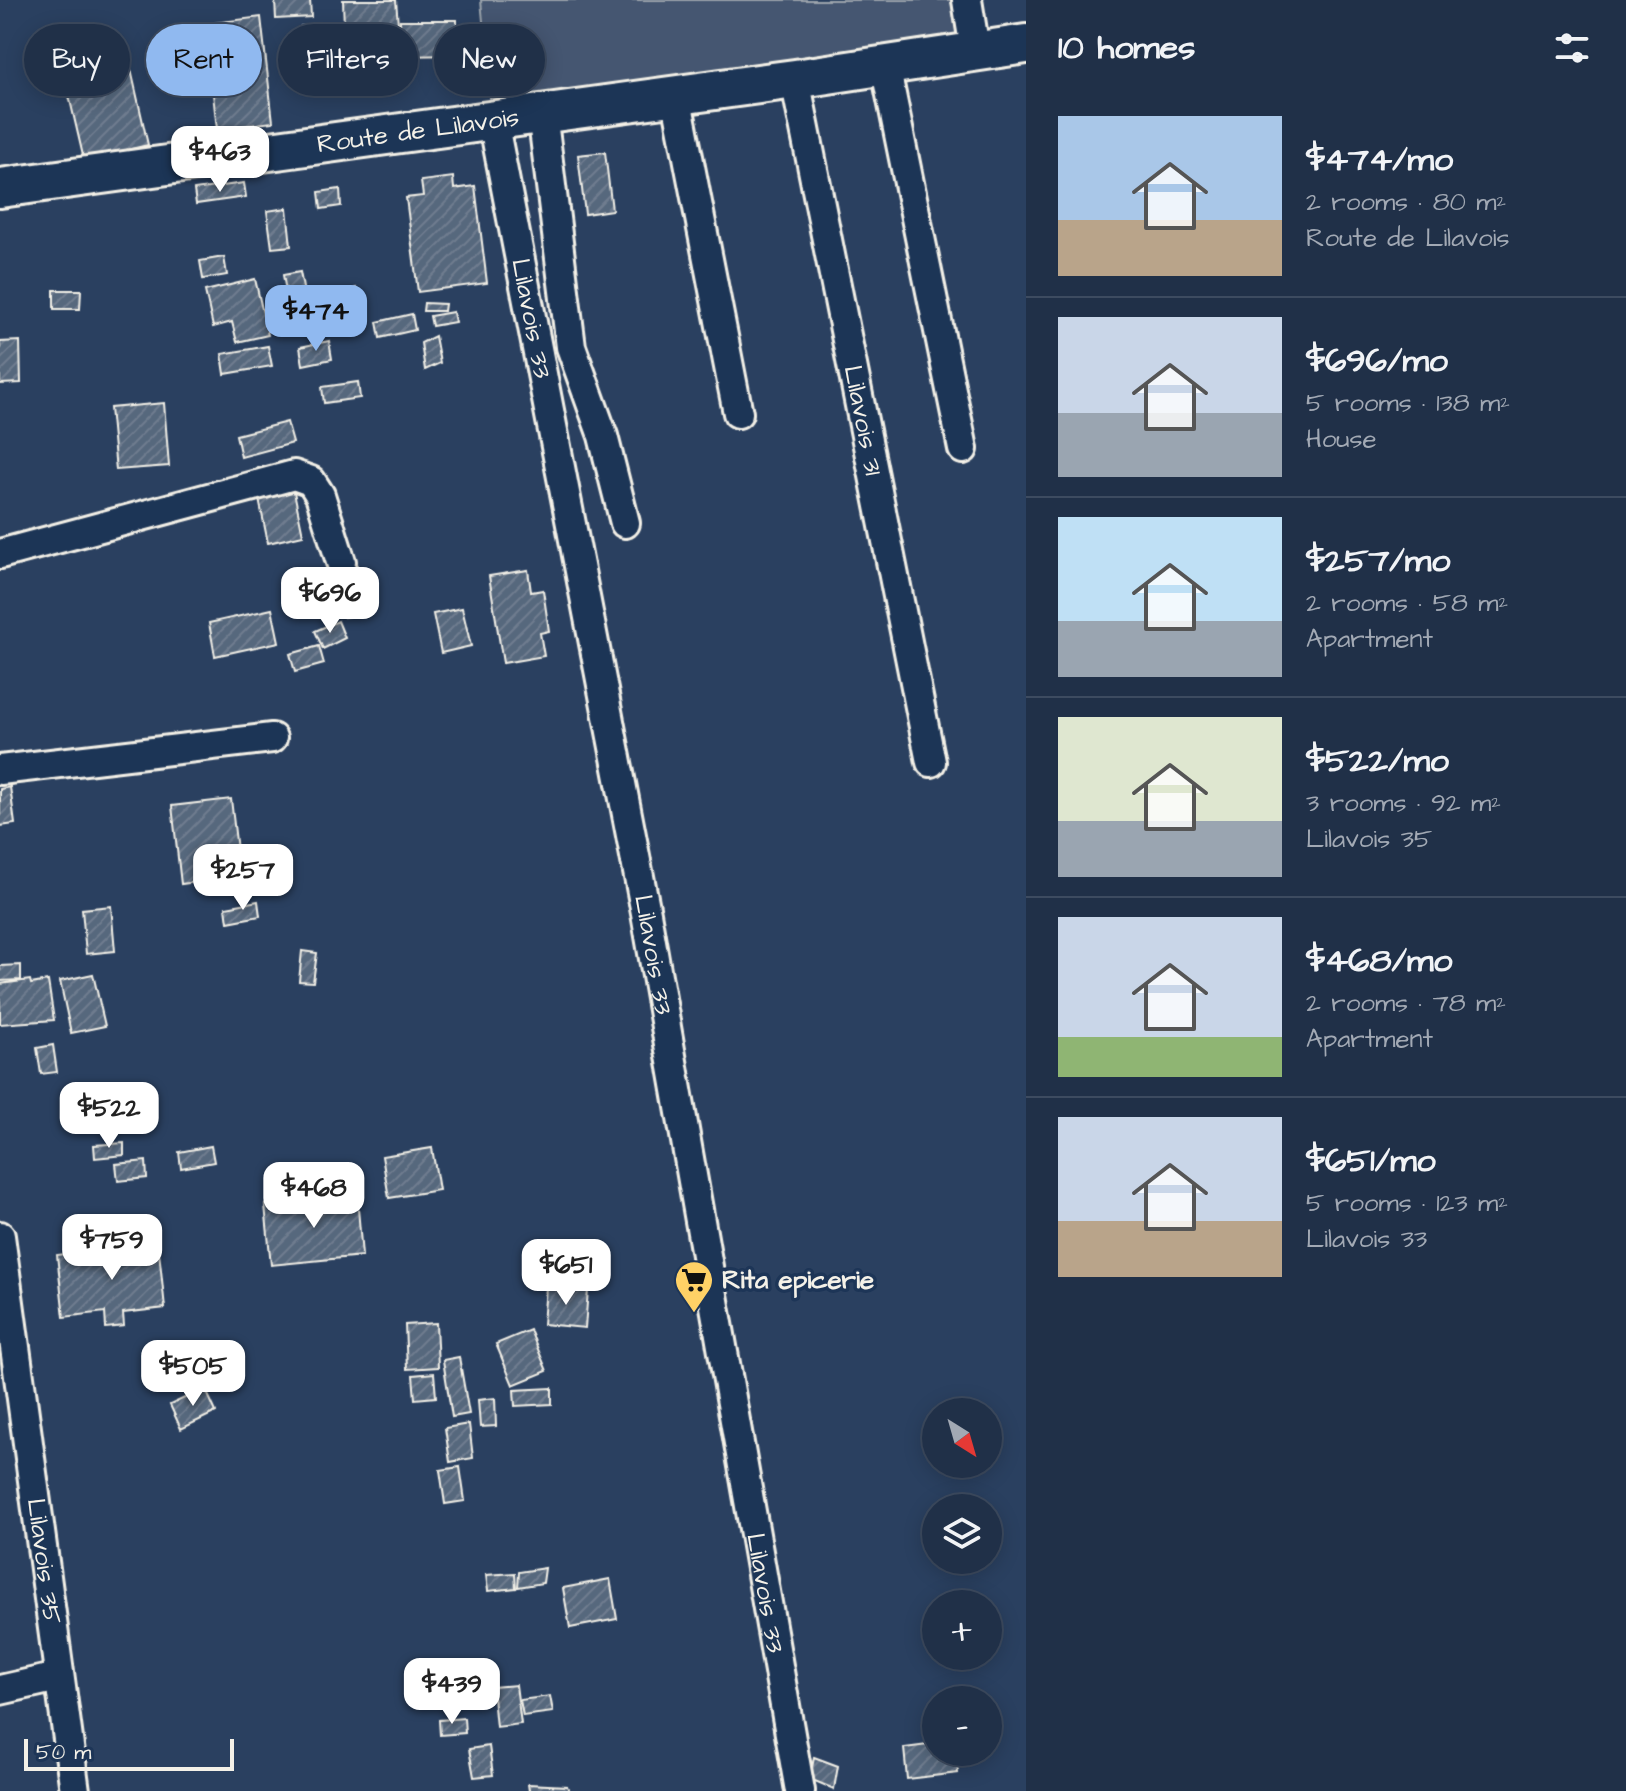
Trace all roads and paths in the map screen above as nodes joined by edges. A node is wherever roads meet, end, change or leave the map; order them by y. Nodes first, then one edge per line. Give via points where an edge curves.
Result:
1 (967, 0) edge
2 (1026, 44) edge
3 (975, 50) junction
4 (885, 65) junction
5 (795, 79) junction
6 (676, 95) junction
7 (542, 113) junction
8 (493, 120) junction
9 (0, 188) edge
10 (738, 413) dead end
11 (963, 449) dead end
12 (625, 523) dead end
13 (0, 554) edge
14 (341, 562) dead end
15 (272, 738) dead end
16 (931, 762) dead end
17 (0, 770) edge
18 (0, 1236) edge
19 (58, 1677) junction
20 (0, 1690) edge
21 (75, 1791) edge
22 (800, 1791) edge

1 - 3 street
2 - 3 main road, Route de Lilavois
3 - 4 main road, Route de Lilavois
4 - 5 main road, Route de Lilavois
4 - 11 street
5 - 6 main road, Route de Lilavois
5 - 16 street, Lilavois 31
6 - 7 main road, Route de Lilavois
6 - 10 street
7 - 8 main road, Route de Lilavois
7 - 12 street via 571,347 601,427
8 - 9 main road, Route de Lilavois
8 - 22 street, Lilavois 33 via 646,913
13 - 14 street via 294,475 311,481 320,495
15 - 17 street
18 - 19 street, Lilavois 35
19 - 20 street
19 - 21 street, Lilavois 35

